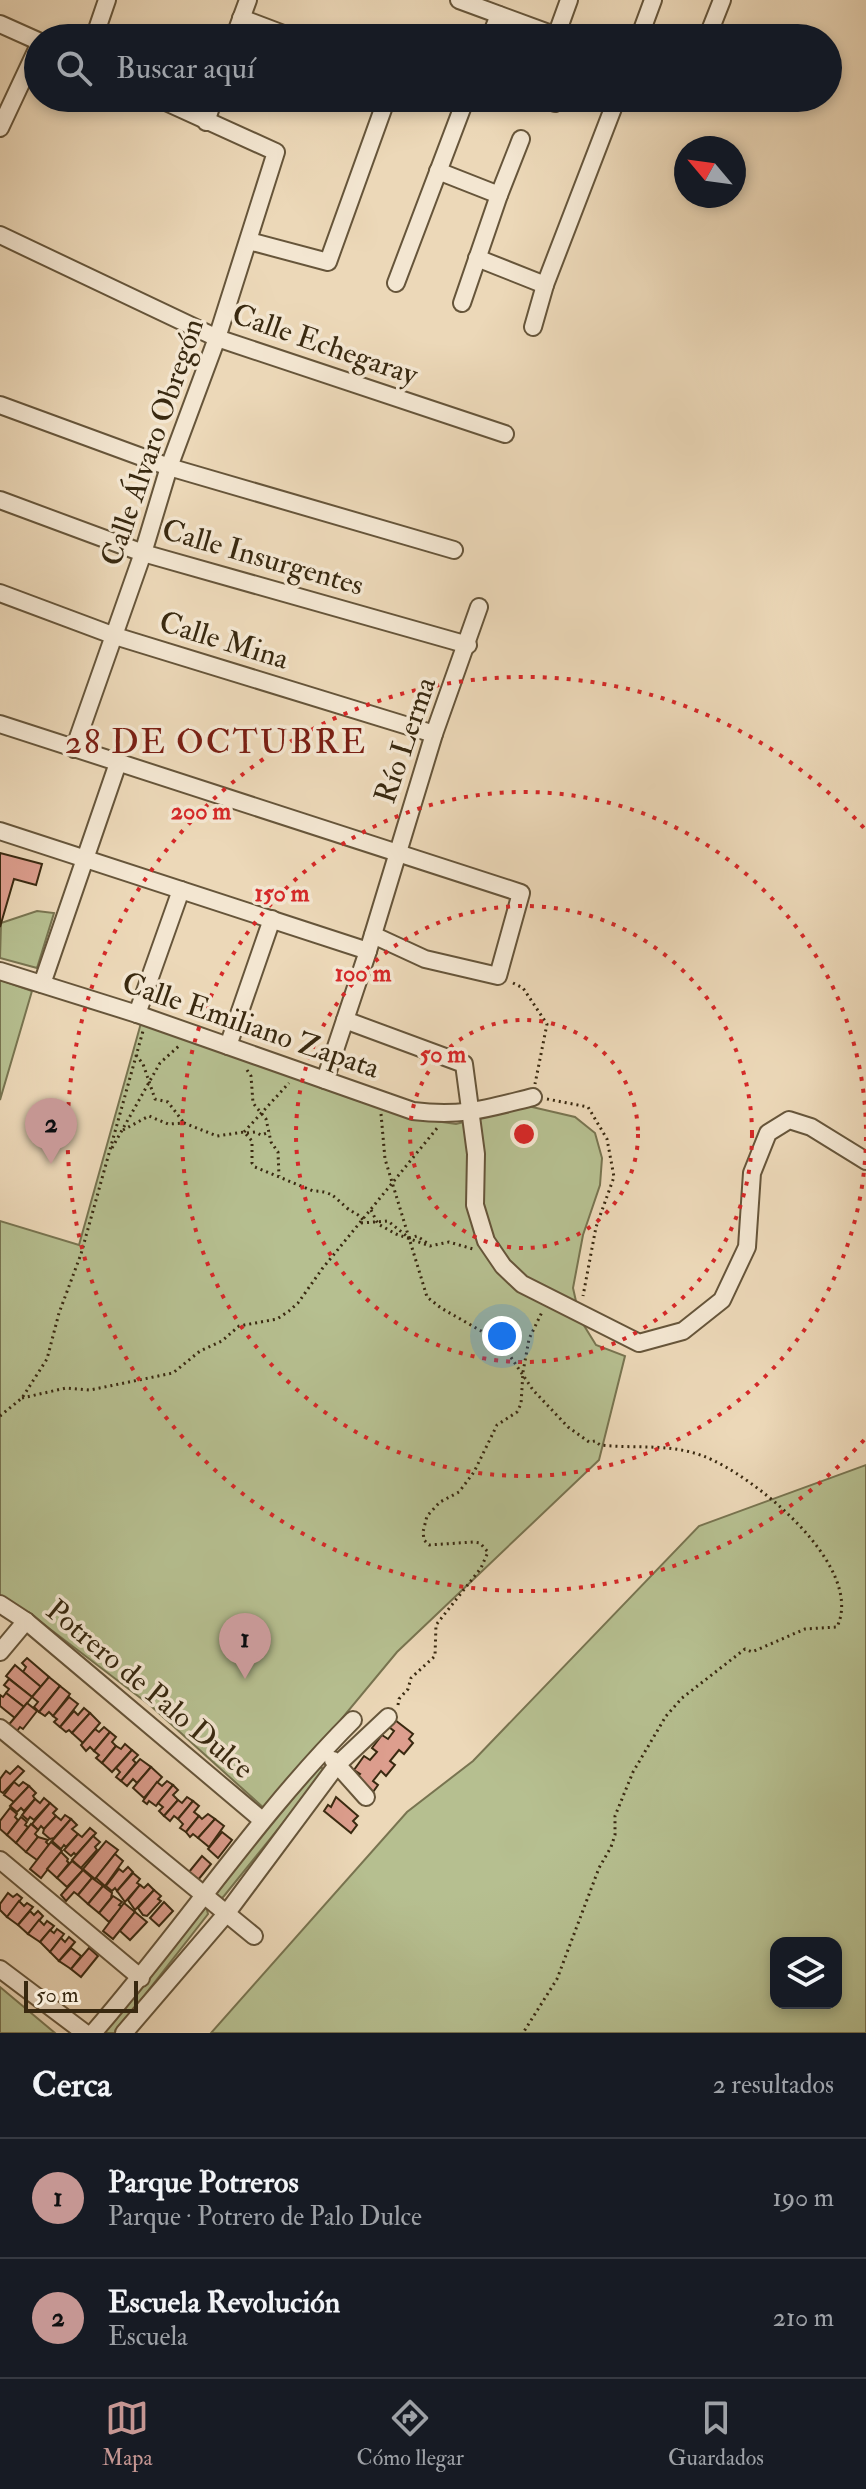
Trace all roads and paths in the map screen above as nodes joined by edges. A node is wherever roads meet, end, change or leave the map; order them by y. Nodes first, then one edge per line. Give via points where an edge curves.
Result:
1 (107, 0) edge
2 (248, 0) edge
3 (459, 0) edge
4 (569, 0) edge
5 (653, 0) edge
6 (722, 0) edge
7 (492, 8) edge
8 (241, 18) junction
9 (0, 24) edge
10 (99, 24) edge
11 (239, 24) edge
12 (257, 24) edge
13 (529, 24) edge
14 (563, 24) edge
15 (644, 24) edge
16 (713, 24) edge
17 (24, 37) edge
18 (24, 75) edge
19 (186, 112) edge
20 (209, 112) edge
21 (382, 112) edge
22 (456, 112) edge
23 (612, 112) edge
24 (206, 122) junction
25 (0, 128) edge
26 (521, 139) dead end
27 (438, 171) junction
28 (499, 195) junction
29 (0, 235) edge
30 (249, 241) junction
31 (477, 258) junction
32 (396, 283) dead end
33 (545, 285) junction
34 (462, 303) dead end
35 (533, 327) dead end
36 (217, 338) junction
37 (0, 405) edge
38 (505, 434) dead end
39 (169, 467) junction
40 (0, 500) edge
41 (454, 550) dead end
42 (143, 553) junction
43 (0, 593) edge
44 (479, 607) dead end
45 (115, 636) junction
46 (468, 645) junction
47 (0, 724) edge
48 (434, 734) junction
49 (74, 749) junction
50 (118, 763) junction
51 (0, 831) edge
52 (396, 853) junction
53 (84, 857) junction
54 (181, 890) junction
55 (272, 919) junction
56 (370, 943) junction
57 (0, 971) edge
58 (498, 976) junction
59 (42, 984) junction
60 (140, 1016) junction
61 (345, 1020) junction
62 (191, 1033) junction
63 (228, 1046) junction
64 (246, 1052) junction
65 (136, 1055) junction
66 (297, 1070) junction
67 (325, 1080) junction
68 (148, 1082) junction
69 (533, 1097) junction
70 (380, 1099) junction
71 (261, 1111) junction
72 (470, 1113) junction
73 (447, 1115) junction
74 (184, 1123) junction
75 (123, 1130) junction
76 (244, 1132) junction
77 (270, 1132) junction
78 (110, 1151) junction
79 (866, 1161) edge
80 (279, 1176) junction
81 (392, 1184) junction
82 (371, 1210) junction
83 (361, 1221) junction
84 (377, 1221) junction
85 (409, 1238) junction
86 (493, 1252) junction
87 (540, 1293) junction
88 (581, 1313) junction
89 (523, 1372) junction
90 (22, 1398) junction
91 (0, 1416) edge
92 (0, 1604) edge
93 (26, 1621) junction
94 (0, 1652) edge
95 (388, 1717) joint
96 (353, 1720) dead end
97 (0, 1728) edge
98 (324, 1749) junction
99 (337, 1765) junction
100 (366, 1797) dead end
101 (262, 1820) junction
102 (0, 1860) edge
103 (204, 1897) junction
104 (226, 1914) junction
105 (254, 1936) dead end
106 (0, 1969) edge
107 (141, 1978) junction
108 (85, 2033) edge
109 (93, 2033) edge
110 (124, 2033) edge
111 (523, 2033) edge

1 - 10 street
2 - 8 street
3 - 7 street
4 - 14 street
5 - 15 street
6 - 16 street
7 - 13 street
8 - 11 street
8 - 12 street
9 - 17 street
18 - 25 street
19 - 24 street
20 - 24 street
21 - 30 street via 328,262
22 - 27 street
23 - 33 street
24 - 30 street, Calle Álvaro Obregón via 276,152
26 - 28 street
27 - 28 street
27 - 32 street
28 - 31 street
29 - 36 street, Calle Echegaray
30 - 36 street, Calle Álvaro Obregón
31 - 33 street
31 - 34 street
33 - 35 street
36 - 38 street, Calle Echegaray
36 - 39 street, Calle Álvaro Obregón
37 - 39 street
39 - 41 street
39 - 42 street, Calle Álvaro Obregón
40 - 42 street, Calle Insurgentes
42 - 45 street, Calle Álvaro Obregón
42 - 46 street, Calle Insurgentes
43 - 45 street, Calle Mina
44 - 46 street, Río Lerma
45 - 48 street, Calle Mina
45 - 49 street, Calle Álvaro Obregón
46 - 48 street, Río Lerma
47 - 49 street
48 - 52 street, Río Lerma
49 - 50 street
50 - 52 street
50 - 53 street
51 - 53 street
52 - 56 street, Río Lerma
52 - 58 street via 521,893
53 - 54 street
53 - 59 street
54 - 55 street
54 - 60 street
55 - 56 street
55 - 63 street
56 - 58 street
56 - 61 street, Río Lerma
57 - 59 street, Calle Emiliano Zapata
58 - 69 path via 523,988 547,1024
59 - 60 street, Calle Emiliano Zapata
60 - 62 street, Calle Emiliano Zapata
60 - 65 path via 144,1028
61 - 67 street, Río Lerma
61 - 72 street via 464,1064
62 - 63 street, Calle Emiliano Zapata
62 - 68 path
63 - 64 street, Calle Emiliano Zapata
64 - 66 street, Calle Emiliano Zapata
64 - 71 path via 252,1100
65 - 68 path
65 - 78 path
66 - 67 street, Calle Emiliano Zapata
66 - 71 path via 288,1088
67 - 70 street, Calle Emiliano Zapata
68 - 74 path via 155,1099 168,1102
68 - 75 path
69 - 72 street, Calle Emiliano Zapata
69 - 88 path via 588,1107 607,1139 614,1177 596,1227
70 - 73 street, Calle Emiliano Zapata via 413,1111
70 - 81 path
71 - 76 path
71 - 77 path
72 - 73 street, Calle Emiliano Zapata
72 - 86 street via 475,1205
73 - 81 path
74 - 75 path via 168,1124 149,1116
74 - 76 path via 217,1136
75 - 78 path
76 - 77 path
76 - 80 path via 252,1141 255,1167
77 - 80 path via 279,1156
78 - 90 path via 47,1359
79 - 88 street via 811,1127 789,1120 768,1133 752,1173 747,1247 722,1300 683,1331 639,1343
80 - 83 path via 337,1197
81 - 82 path
81 - 85 path
82 - 83 path
82 - 84 path
83 - 84 path
83 - 90 path via 294,1308 277,1319 239,1326 173,1373
84 - 85 path
85 - 86 path via 430,1246 449,1242
85 - 89 path via 427,1297 497,1341
86 - 87 street via 522,1284
87 - 88 street
87 - 89 path via 542,1313 529,1339
89 - 95 path via 517,1412 497,1425 474,1472 459,1492 433,1508 424,1524 429,1545 473,1542 488,1552 436,1625 435,1656 411,1678
89 - 111 path via 533,1390 589,1442 684,1450 760,1487 825,1551 845,1601 837,1627 805,1629 752,1652 745,1649 696,1685 666,1716 628,1781 615,1816 615,1835 557,1979
90 - 91 path
92 - 93 street, Potrero de Palo Dulce
93 - 94 street
93 - 101 street, Potrero de Palo Dulce
95 - 99 street
96 - 98 street
97 - 103 street
98 - 99 street
98 - 101 street
99 - 100 street
99 - 104 street
101 - 103 street
102 - 107 street
103 - 104 street
103 - 107 street
104 - 105 street
104 - 110 street
106 - 108 street
107 - 109 street

